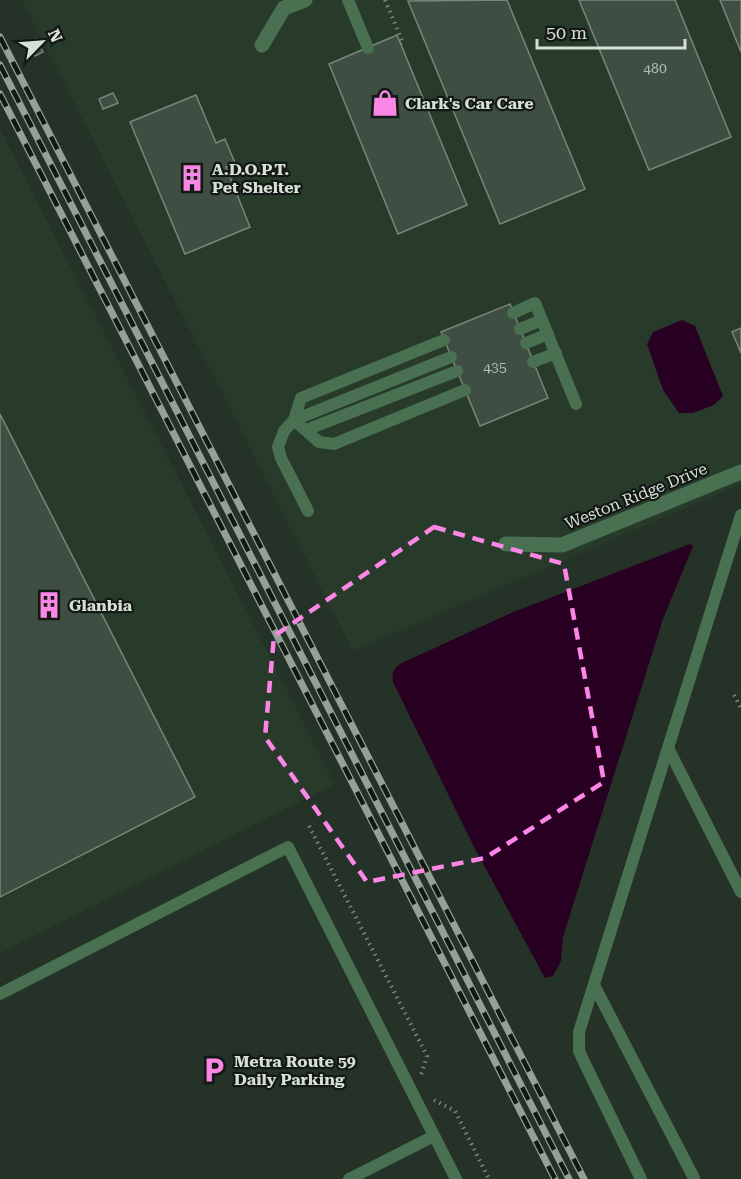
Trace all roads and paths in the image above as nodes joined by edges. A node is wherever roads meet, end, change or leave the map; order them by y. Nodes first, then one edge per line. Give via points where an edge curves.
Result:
1 (305, 0) edge
2 (348, 0) edge
3 (385, 0) edge
4 (401, 44) dead end
5 (262, 45) dead end
6 (368, 48) dead end
7 (513, 313) dead end
8 (542, 320) junction
9 (520, 329) dead end
10 (548, 334) junction
11 (444, 340) dead end
12 (526, 343) dead end
13 (556, 353) junction
14 (452, 357) dead end
15 (533, 362) dead end
16 (458, 371) dead end
17 (465, 390) dead end
18 (576, 404) dead end
19 (294, 420) junction
20 (306, 430) junction
21 (741, 472) edge
22 (308, 511) dead end
23 (741, 515) edge
24 (737, 541) edge
25 (506, 544) dead end
26 (734, 695) dead end
27 (741, 708) edge
28 (669, 750) junction
29 (309, 826) dead end
30 (741, 892) edge
31 (594, 985) junction
32 (0, 993) edge
33 (425, 1083) dead end
34 (430, 1092) dead end
35 (434, 1136) junction
36 (694, 1178) edge
37 (349, 1179) edge
38 (456, 1179) edge
39 (489, 1179) edge
40 (642, 1179) edge

1 - 5 street via 284,8
2 - 6 lane
3 - 4 path
7 - 8 lane via 535,303
8 - 9 lane
8 - 10 lane
10 - 12 lane
10 - 13 lane
11 - 19 lane via 301,398
13 - 15 lane
13 - 18 lane
14 - 19 lane
16 - 20 lane
17 - 20 lane via 334,444 319,442
19 - 20 lane
19 - 22 lane via 278,447
21 - 25 street, Weston Ridge Drive via 562,545
23 - 24 lane
24 - 28 lane
26 - 27 path
28 - 30 lane
28 - 31 lane
29 - 33 path via 427,1056 421,1074
31 - 36 lane
31 - 40 lane via 581,1020 579,1051
32 - 35 lane via 288,847
34 - 39 path via 435,1101 455,1111
35 - 37 lane
35 - 38 lane

